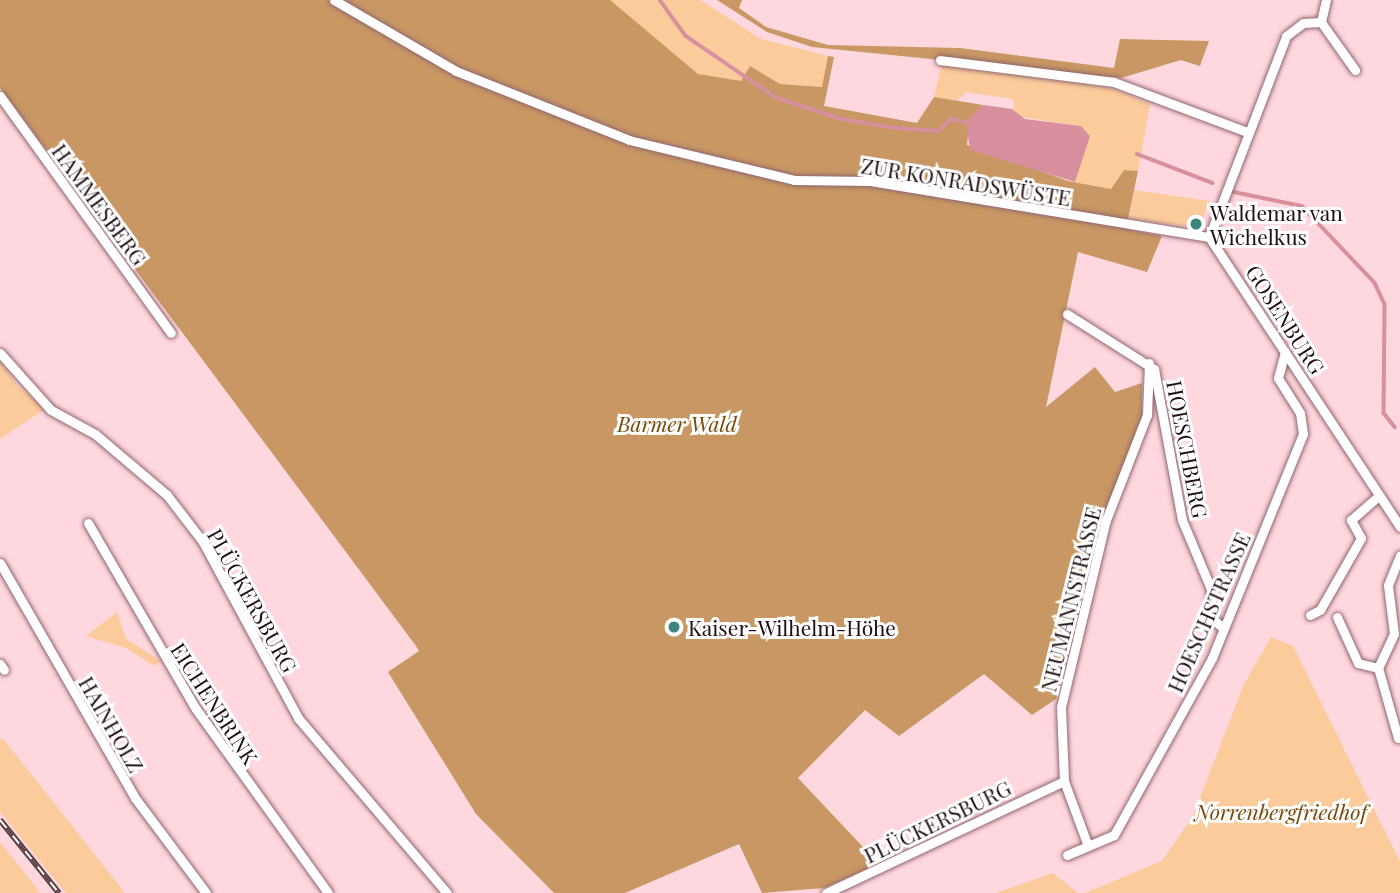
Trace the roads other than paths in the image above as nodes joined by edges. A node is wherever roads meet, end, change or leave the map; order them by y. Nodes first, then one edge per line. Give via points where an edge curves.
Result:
1 (334, 0) edge
2 (1326, 0) edge
3 (1321, 22) junction
4 (940, 60) dead end
5 (1355, 70) dead end
6 (0, 96) edge
7 (1247, 132) junction
8 (1209, 237) junction
9 (1067, 314) dead end
10 (171, 333) dead end
11 (1285, 352) junction
12 (0, 353) edge
13 (1149, 363) junction
14 (1379, 496) junction
15 (88, 523) dead end
16 (1400, 527) edge
17 (1400, 555) edge
18 (1, 562) edge
19 (1310, 615) dead end
20 (1337, 617) dead end
21 (1224, 629) junction
22 (1378, 668) junction
23 (1398, 738) dead end
24 (1064, 781) junction
25 (1088, 846) junction
26 (1067, 855) dead end
27 (206, 893) edge
28 (328, 893) edge
29 (447, 893) edge
30 (826, 893) edge

1 - 8 street, ZUR KONRADSWÜSTE via 456,71 640,143 785,179 870,181
2 - 3 street
3 - 5 street
3 - 7 street via 1303,23 1286,36
4 - 7 street via 1114,82
6 - 10 street, HAMMESBERG
7 - 8 street
8 - 11 street, GOSENBURG
9 - 13 street, HOESCHBERG
11 - 14 street, GOSENBURG
11 - 21 street, HOESCHSTRASSE via 1278,378 1300,413 1303,434
12 - 29 street, PLÜCKERSBURG via 51,410 110,446 167,495 203,542 298,718
13 - 21 street, HOESCHBERG via 1162,387 1182,520 1211,589 1212,618
13 - 24 street, NEUMANNSTRASSE via 1147,415 1106,520 1065,687
14 - 16 street, GOSENBURG
14 - 19 street via 1351,520 1361,538 1320,610
15 - 28 street, EICHENBRINK via 196,709
17 - 22 street via 1388,585 1394,634
18 - 27 street, HAINHOLZ via 135,798
20 - 22 street via 1358,663
21 - 25 street, HOESCHSTRASSE via 1119,827
22 - 23 street
24 - 25 street, NEUMANNSTRASSE
24 - 30 street, PLÜCKERSBURG
25 - 26 street, HOESCHSTRASSE

